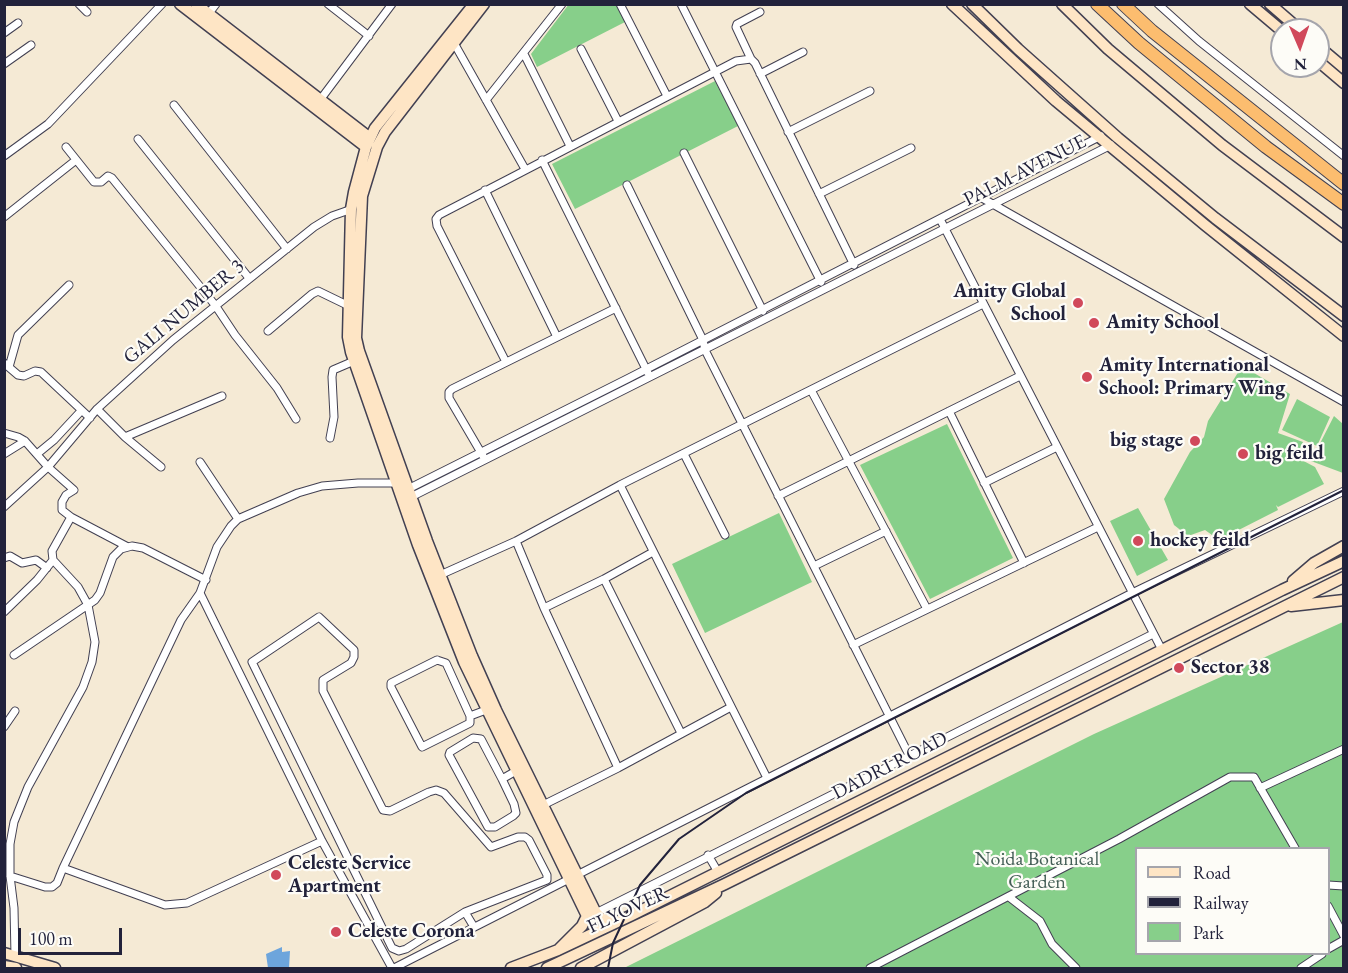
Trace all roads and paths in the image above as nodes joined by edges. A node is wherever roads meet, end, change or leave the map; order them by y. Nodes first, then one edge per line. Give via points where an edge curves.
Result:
1 (79, 4) edge
2 (162, 4) edge
3 (180, 4) edge
4 (196, 4) edge
5 (216, 4) edge
6 (328, 4) edge
7 (392, 4) edge
8 (474, 4) edge
9 (484, 4) edge
10 (562, 4) edge
11 (620, 4) edge
12 (681, 4) edge
13 (952, 4) edge
14 (972, 4) edge
15 (1062, 4) edge
16 (1097, 4) edge
17 (1123, 4) edge
18 (1158, 4) edge
19 (1250, 4) edge
20 (1270, 4) edge
21 (87, 12) dead end
22 (760, 12) dead end
23 (205, 18) junction
24 (1286, 18) edge
25 (1270, 21) edge
26 (18, 23) dead end
27 (4, 33) edge
28 (369, 36) junction
29 (453, 43) junction
30 (31, 45) dead end
31 (581, 49) dead end
32 (803, 51) dead end
33 (524, 54) junction
34 (1330, 56) edge
35 (751, 59) junction
36 (4, 64) edge
37 (1344, 68) edge
38 (1330, 71) edge
39 (715, 72) junction
40 (760, 74) junction
41 (1344, 83) edge
42 (870, 91) dead end
43 (667, 96) junction
44 (320, 100) junction
45 (486, 100) junction
46 (174, 105) dead end
47 (618, 121) junction
48 (1108, 129) junction
49 (789, 132) junction
50 (1100, 137) junction
51 (138, 140) dead end
52 (1114, 142) junction
53 (368, 143) junction
54 (570, 146) junction
55 (66, 147) dead end
56 (911, 148) dead end
57 (684, 153) dead end
58 (4, 156) edge
59 (1344, 156) edge
60 (76, 160) junction
61 (542, 160) junction
62 (525, 170) junction
63 (1344, 184) edge
64 (627, 185) dead end
65 (485, 190) junction
66 (819, 194) junction
67 (981, 198) junction
68 (994, 205) junction
69 (1342, 205) edge
70 (356, 209) junction
71 (4, 217) edge
72 (940, 219) junction
73 (945, 229) junction
74 (1344, 237) edge
75 (287, 249) junction
76 (853, 264) junction
77 (858, 273) junction
78 (249, 278) junction
79 (820, 281) junction
80 (69, 285) dead end
81 (824, 290) junction
82 (983, 304) junction
83 (215, 305) junction
84 (349, 306) junction
85 (616, 308) junction
86 (762, 310) junction
87 (1344, 316) edge
88 (767, 319) junction
89 (268, 331) dead end
90 (1344, 336) edge
91 (557, 337) junction
92 (703, 340) junction
93 (705, 350) junction
94 (354, 361) junction
95 (506, 362) junction
96 (7, 365) edge
97 (646, 369) junction
98 (1020, 376) junction
99 (651, 377) junction
100 (811, 390) junction
101 (222, 396) dead end
102 (1344, 402) edge
103 (97, 410) junction
104 (81, 411) junction
105 (949, 411) junction
106 (90, 418) junction
107 (296, 418) dead end
108 (743, 424) junction
109 (4, 433) edge
110 (125, 437) junction
111 (330, 438) dead end
112 (25, 441) junction
113 (1057, 447) junction
114 (481, 452) junction
115 (4, 454) edge
116 (37, 454) junction
117 (684, 454) junction
118 (485, 461) junction
119 (849, 461) junction
120 (200, 462) dead end
121 (48, 467) junction
122 (161, 467) dead end
123 (984, 483) junction
124 (620, 485) junction
125 (405, 488) junction
126 (1344, 491) edge
127 (778, 496) junction
128 (4, 507) edge
129 (71, 517) junction
130 (238, 519) junction
131 (1098, 527) junction
132 (886, 531) junction
133 (725, 535) dead end
134 (516, 541) junction
135 (1344, 546) edge
136 (128, 547) junction
137 (653, 552) junction
138 (4, 558) edge
139 (53, 560) junction
140 (1344, 561) edge
141 (1024, 563) junction
142 (814, 566) junction
143 (47, 568) junction
144 (440, 575) junction
145 (1344, 577) edge
146 (604, 579) junction
147 (206, 580) junction
148 (1282, 590) junction
149 (200, 593) junction
150 (1132, 593) junction
151 (1344, 600) edge
152 (88, 605) junction
153 (1282, 607) junction
154 (544, 608) junction
155 (927, 609) junction
156 (4, 612) edge
157 (1153, 634) junction
158 (853, 645) junction
159 (1162, 650) junction
160 (14, 655) dead end
161 (731, 707) junction
162 (486, 710) junction
163 (15, 711) dead end
164 (470, 716) junction
165 (889, 716) junction
166 (4, 727) edge
167 (681, 733) junction
168 (1344, 749) edge
169 (909, 755) junction
170 (618, 768) junction
171 (516, 771) junction
172 (767, 778) junction
173 (502, 779) junction
174 (1260, 788) junction
175 (538, 807) junction
176 (322, 841) junction
177 (1294, 847) edge
178 (708, 855) junction
179 (63, 868) junction
180 (718, 872) junction
181 (10, 876) junction
182 (572, 877) junction
183 (725, 884) junction
184 (1009, 897) junction
185 (1330, 908) edge
186 (465, 912) junction
187 (596, 913) junction
188 (452, 920) junction
189 (615, 923) junction
190 (474, 927) junction
191 (461, 934) junction
192 (1344, 938) edge
193 (1330, 948) edge
194 (558, 950) junction
195 (10, 955) edge
196 (1321, 955) edge
197 (4, 966) edge
198 (514, 968) edge
199 (16, 969) edge
200 (55, 969) edge
201 (393, 969) edge
202 (547, 969) edge
203 (581, 969) edge
204 (870, 969) edge
205 (1076, 969) edge
206 (1301, 969) edge

1 - 21 street
2 - 58 street via 48,124
3 - 23 street
4 - 23 street
5 - 23 street
6 - 28 street
7 - 28 street
8 - 53 street via 375,128
9 - 29 street
10 - 33 street
11 - 43 street
12 - 39 street
13 - 50 street
14 - 48 street
15 - 74 street via 1108,49 1222,144
16 - 69 highway via 1139,43
17 - 63 highway
18 - 59 street
19 - 25 street
20 - 24 street
22 - 35 street via 736,27
23 - 44 street
23 - 53 street
26 - 27 street
28 - 44 street
29 - 45 street
29 - 70 street via 385,132
30 - 36 street
31 - 47 street
32 - 40 street
33 - 45 street
33 - 54 street
34 - 37 street
35 - 39 street via 736,61
35 - 40 street
38 - 41 street
39 - 43 street
39 - 79 street
40 - 49 street
42 - 49 street
43 - 47 street
44 - 53 street
45 - 62 street
46 - 75 street
47 - 54 street
48 - 50 street, PALM AVENUE
48 - 52 street
49 - 66 street
50 - 52 street
50 - 67 street, PALM AVENUE
51 - 78 street
52 - 68 street, PALM AVENUE
52 - 87 street
52 - 90 street
53 - 70 street via 354,192
54 - 61 street
55 - 60 street
56 - 66 street
57 - 86 street
60 - 71 street
60 - 83 street via 94,182 111,178
61 - 62 street
61 - 85 street
62 - 65 street
64 - 92 street
65 - 91 street
65 - 95 street via 436,219
66 - 76 street
67 - 68 street
67 - 72 street, PALM AVENUE
68 - 73 street, PALM AVENUE
68 - 102 street
70 - 75 street, GALI NUMBER 3 via 332,216
70 - 84 street
70 - 125 street via 356,338
72 - 73 street
72 - 76 street, PALM AVENUE
73 - 77 street, PALM AVENUE
73 - 82 street
75 - 78 street, GALI NUMBER 3
76 - 77 street
76 - 79 street, PALM AVENUE
77 - 81 street, PALM AVENUE
78 - 83 street, GALI NUMBER 3
79 - 81 street
79 - 86 street, PALM AVENUE
80 - 96 street via 18,335
81 - 88 street, PALM AVENUE
82 - 98 street
82 - 100 street
83 - 103 street, GALI NUMBER 3
83 - 107 street
84 - 89 street via 318,291
84 - 94 street via 348,337
85 - 91 street
85 - 97 street
86 - 88 street
86 - 92 street, PALM AVENUE
88 - 93 street, PALM AVENUE
91 - 95 street
92 - 93 street
92 - 97 street, PALM AVENUE
93 - 99 street, PALM AVENUE
93 - 108 street
94 - 111 street via 333,370 334,417
94 - 125 street
95 - 114 street via 449,392
96 - 104 street via 18,375 41,372
97 - 99 street
97 - 114 street, PALM AVENUE
98 - 105 street
98 - 113 street
99 - 118 street, PALM AVENUE
100 - 108 street
100 - 119 street
101 - 110 street
103 - 106 street, GALI NUMBER 3
103 - 110 street
104 - 106 street
104 - 116 street
105 - 119 street
105 - 123 street
106 - 121 street, GALI NUMBER 3
108 - 117 street
108 - 127 street
109 - 112 street
110 - 122 street
112 - 115 street
112 - 116 street
113 - 123 street
113 - 131 street
114 - 118 street
114 - 125 street, PALM AVENUE
116 - 121 street
117 - 124 street
117 - 133 street
118 - 125 street, PALM AVENUE
119 - 127 street
119 - 132 street
120 - 130 street
121 - 128 street, GALI NUMBER 3
121 - 129 street via 74,490 62,502 62,510
123 - 141 street
124 - 134 street
124 - 137 street
125 - 130 street via 358,483 322,486
125 - 144 street
125 - 162 street via 418,545
126 - 150 street
127 - 142 street
129 - 136 street
129 - 139 street via 52,551
130 - 147 street via 217,547
131 - 141 street
131 - 150 street
132 - 142 street
132 - 155 street
134 - 144 street
134 - 154 street
135 - 148 street via 1314,563
136 - 147 street via 143,548
136 - 152 street via 113,557 100,593
137 - 146 street
137 - 161 street
138 - 143 street via 10,556 22,563 36,560
139 - 143 street
139 - 152 street via 78,587
140 - 148 street
141 - 155 street
142 - 158 street
143 - 156 street
144 - 175 street
145 - 153 street, DADRI ROAD
146 - 154 street
146 - 167 street
147 - 149 street
148 - 159 street, DADRI ROAD
149 - 176 street
149 - 179 street via 181,620
150 - 157 street
150 - 165 street
151 - 153 street
152 - 160 street
152 - 181 street via 95,642 92,662 14,822
153 - 183 street, DADRI ROAD
154 - 170 street
155 - 158 street
157 - 159 street
157 - 169 street
158 - 165 street
159 - 180 street, DADRI ROAD
161 - 167 street
161 - 172 street
162 - 164 street
162 - 171 street
163 - 166 street
164 - 164 street via 467,726 422,747 391,683 441,660 446,663
165 - 169 street
165 - 172 street
167 - 170 street
168 - 174 street
169 - 178 street
170 - 175 street
171 - 173 street
171 - 175 street
172 - 182 street
173 - 173 street via 516,813 495,827 488,827 450,752 473,738 481,740
174 - 177 street
174 - 184 street via 1254,777 1230,777
175 - 182 street
176 - 179 street via 187,903 165,905
176 - 201 street
178 - 180 street
178 - 187 street
179 - 181 street via 52,887
180 - 189 street, DADRI ROAD
181 - 195 street via 14,908
182 - 187 street
182 - 190 street
182 - 194 street via 587,918
183 - 202 street, FLYOVER
183 - 203 street via 705,902
184 - 204 street
184 - 205 street via 1040,921 1052,944
185 - 192 street
186 - 188 street
186 - 188 street via 547,880 534,846 525,837 487,845 444,793 436,790 390,811 383,810 323,691 323,680 351,663 354,650 319,617 252,662 392,948 406,949
186 - 190 street
187 - 189 street
188 - 191 street
189 - 194 street, DADRI ROAD
190 - 191 street
191 - 201 street
192 - 193 street
194 - 198 street, DADRI ROAD
195 - 200 street
196 - 206 street
197 - 199 street

